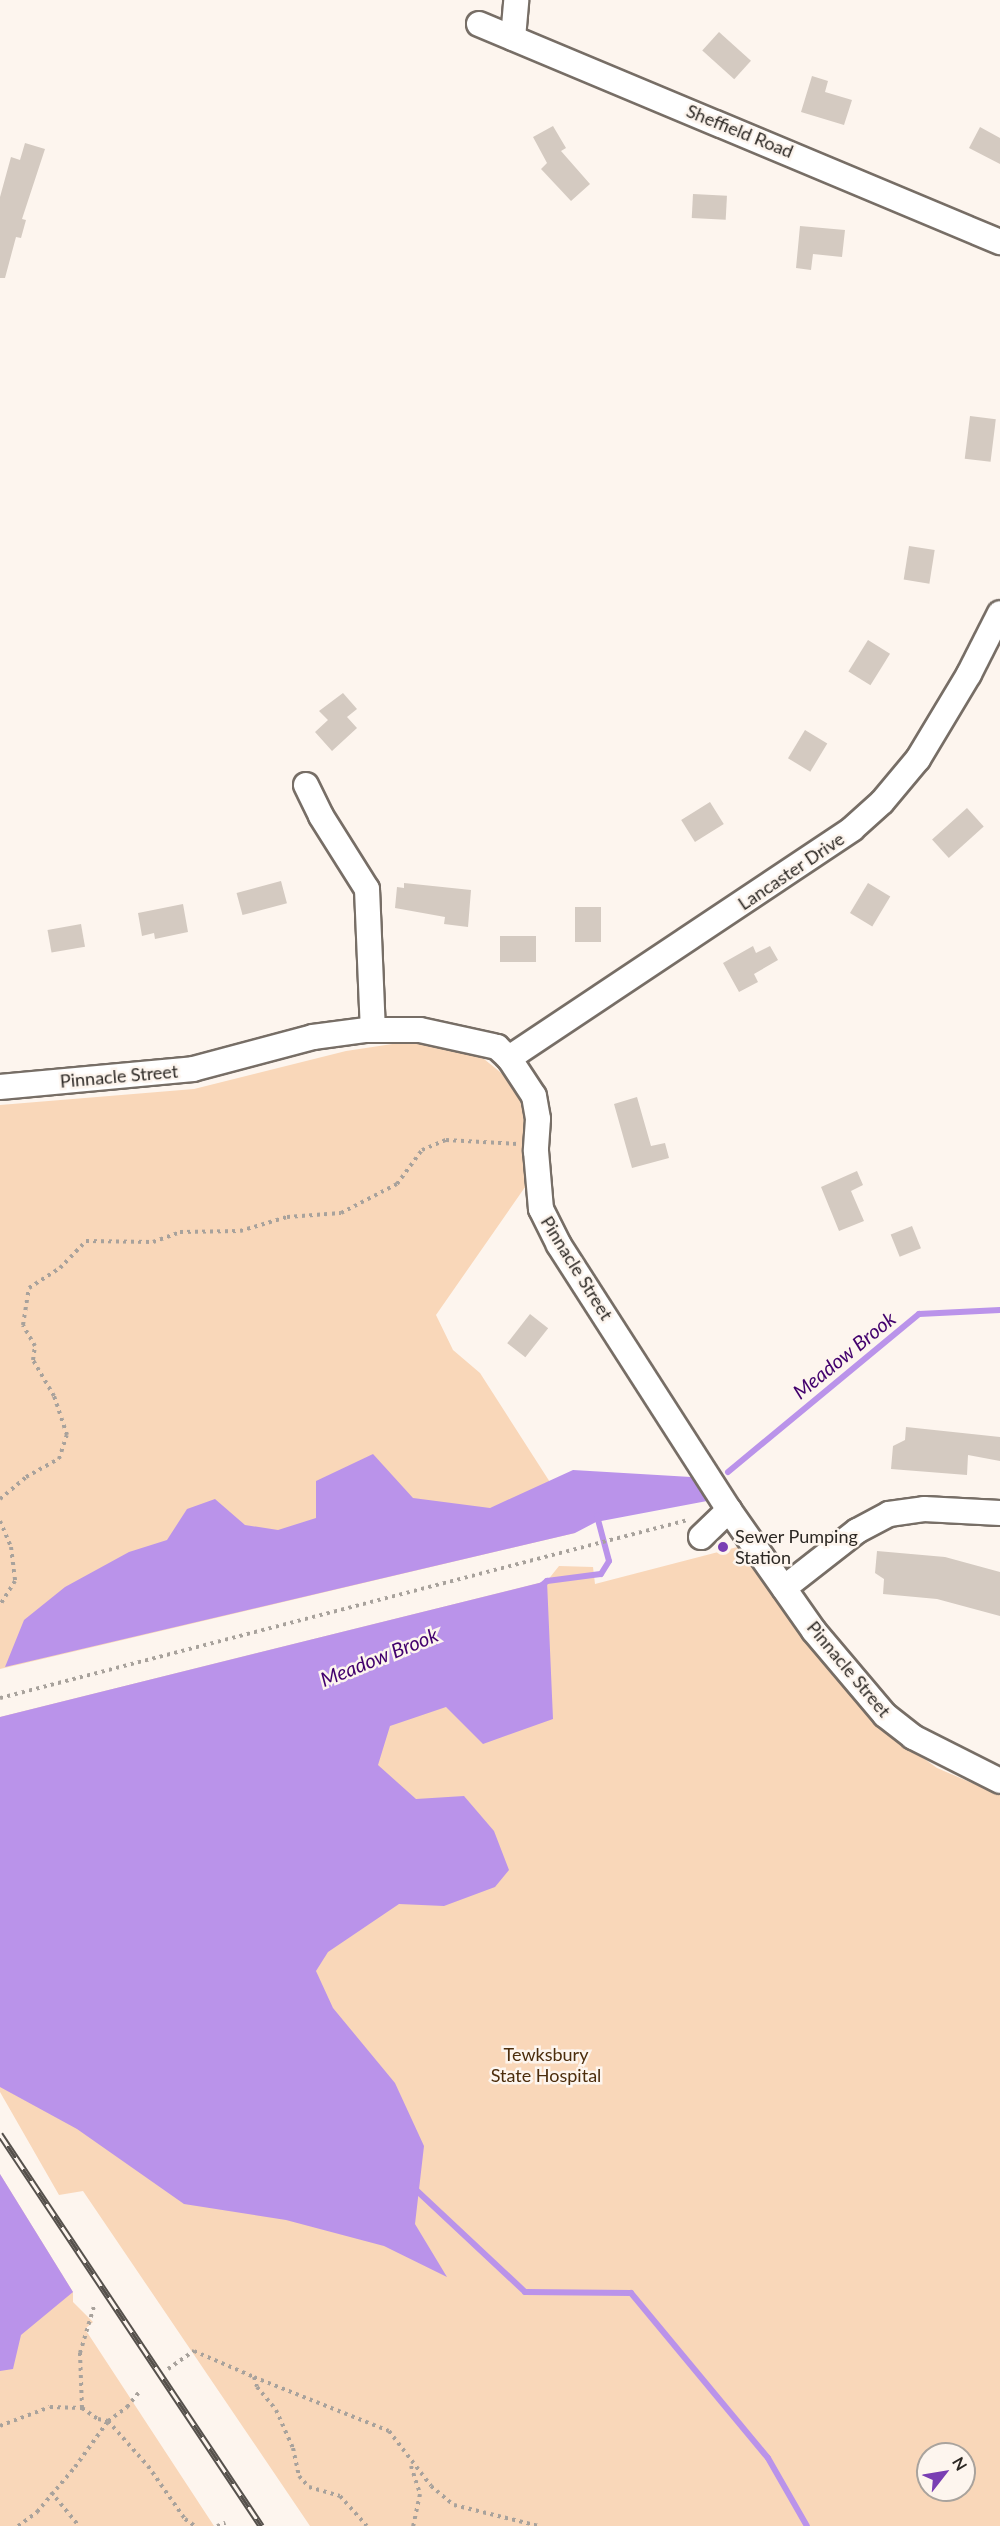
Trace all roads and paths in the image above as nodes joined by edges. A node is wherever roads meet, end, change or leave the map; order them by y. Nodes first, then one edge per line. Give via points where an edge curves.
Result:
1 (516, 0) edge
2 (478, 24) dead end
3 (513, 38) junction
4 (1000, 242) edge
5 (1000, 613) edge
6 (306, 785) dead end
7 (373, 1030) junction
8 (509, 1058) junction
9 (0, 1087) edge
10 (536, 1144) junction
11 (0, 1499) edge
12 (729, 1510) junction
13 (1000, 1513) edge
14 (0, 1521) edge
15 (699, 1528) joint
16 (784, 1588) junction
17 (0, 1605) edge
18 (0, 1698) edge
19 (1000, 1781) edge
20 (95, 2303) dead end
21 (168, 2369) dead end
22 (254, 2377) junction
23 (141, 2390) dead end
24 (82, 2408) junction
25 (108, 2421) junction
26 (0, 2426) edge
27 (410, 2462) junction
28 (51, 2492) junction
29 (225, 2523) dead end
30 (18, 2526) edge
31 (79, 2526) edge
32 (195, 2526) edge
33 (217, 2526) edge
34 (367, 2526) edge
35 (413, 2526) edge
36 (539, 2526) edge

1 - 3 street
2 - 3 street, Sheffield Road
3 - 4 street, Sheffield Road via 972,227
5 - 8 street, Lancaster Drive via 918,759 882,802 823,849
6 - 7 street via 367,889
7 - 8 street, Pinnacle Street via 420,1030 474,1040 497,1047
7 - 9 street, Pinnacle Street via 313,1037 193,1069
8 - 10 street, Pinnacle Street via 534,1096 538,1119
10 - 11 path via 446,1140 422,1150 397,1184 342,1213 287,1217 240,1231 180,1232 153,1242 86,1241 60,1268 29,1288 23,1325 35,1346 33,1360 54,1395 68,1435 59,1459 26,1477
10 - 12 street, Pinnacle Street via 541,1209 559,1245
12 - 15 street
12 - 16 street, Pinnacle Street
13 - 16 street via 924,1509 889,1514 857,1531
14 - 17 path via 11,1547 15,1581
15 - 18 path via 610,1540
16 - 19 street, Pinnacle Street via 814,1631 885,1715 913,1737
20 - 24 path via 80,2353
21 - 22 path via 194,2351
22 - 27 path via 389,2431
22 - 34 path via 257,2387 276,2410 293,2448 299,2476 309,2487 340,2496
23 - 25 path
24 - 25 path via 98,2420
24 - 26 path via 50,2408
25 - 28 path via 75,2468
25 - 32 path via 148,2466 185,2519
27 - 35 path via 420,2494
27 - 36 path via 454,2505
28 - 30 path via 37,2512
28 - 31 path
29 - 33 path

